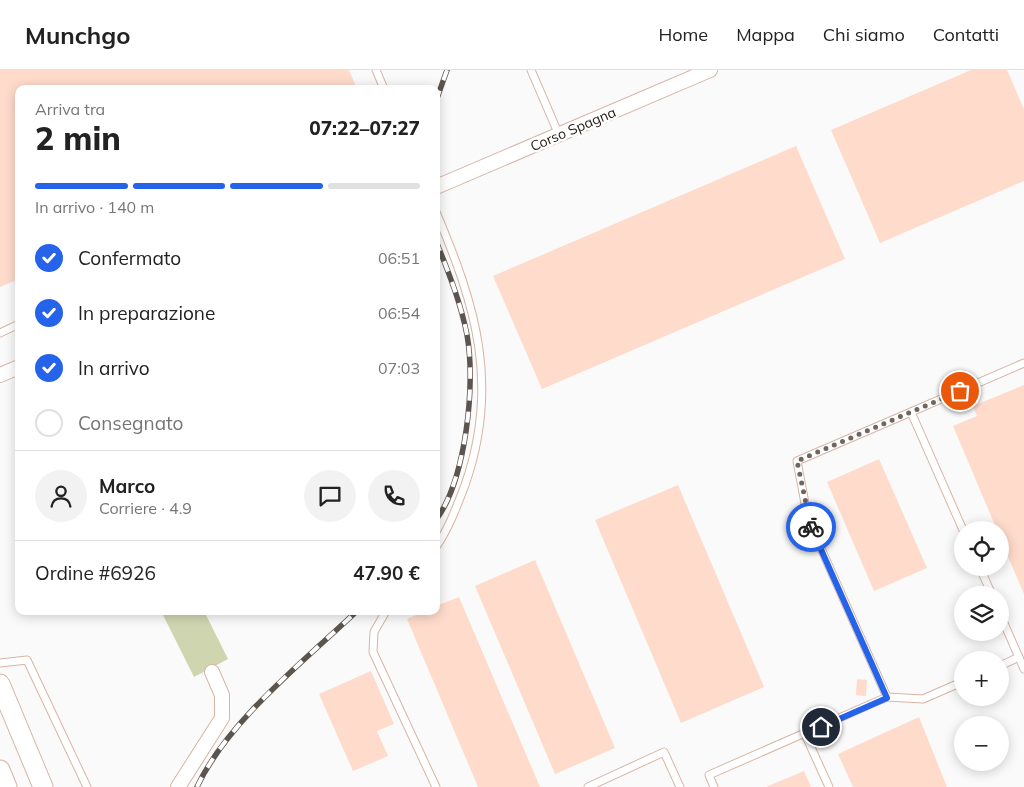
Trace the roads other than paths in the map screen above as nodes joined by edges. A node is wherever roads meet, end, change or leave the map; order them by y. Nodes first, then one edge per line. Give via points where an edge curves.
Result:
1 (376, 70) edge
2 (531, 70) edge
3 (710, 70) edge
4 (382, 85) edge
5 (559, 136) junction
6 (440, 185) edge
7 (440, 223) edge
8 (15, 326) edge
9 (0, 333) edge
10 (1024, 363) edge
11 (15, 369) edge
12 (0, 375) edge
13 (912, 412) junction
14 (959, 521) edge
15 (440, 540) edge
16 (384, 615) edge
17 (1009, 634) edge
18 (1019, 657) junction
19 (1009, 662) edge
20 (0, 663) edge
21 (1024, 669) edge
22 (212, 672) dead end
23 (0, 684) edge
24 (954, 685) edge
25 (887, 698) junction
26 (805, 734) junction
27 (0, 770) edge
28 (7, 787) edge
29 (43, 787) edge
30 (87, 787) edge
31 (178, 787) edge
32 (436, 787) edge
33 (588, 787) edge
34 (680, 787) edge
35 (714, 787) edge
36 (829, 787) edge

1 - 4 lane
2 - 5 lane
3 - 5 street, Corso Spagna
5 - 6 street, Corso Spagna
7 - 15 lane via 477,329 482,404 473,461 454,514
8 - 9 lane
10 - 13 lane
11 - 12 street
13 - 14 lane
13 - 25 lane via 797,461 808,519
16 - 32 lane via 374,632 373,652
17 - 18 lane
18 - 19 lane
18 - 21 lane
20 - 30 lane via 27,660
22 - 31 street via 222,695 222,718
23 - 29 street
24 - 25 lane via 923,699
25 - 26 lane
26 - 35 lane via 709,775
26 - 36 lane
27 - 28 street
33 - 34 lane via 664,752

